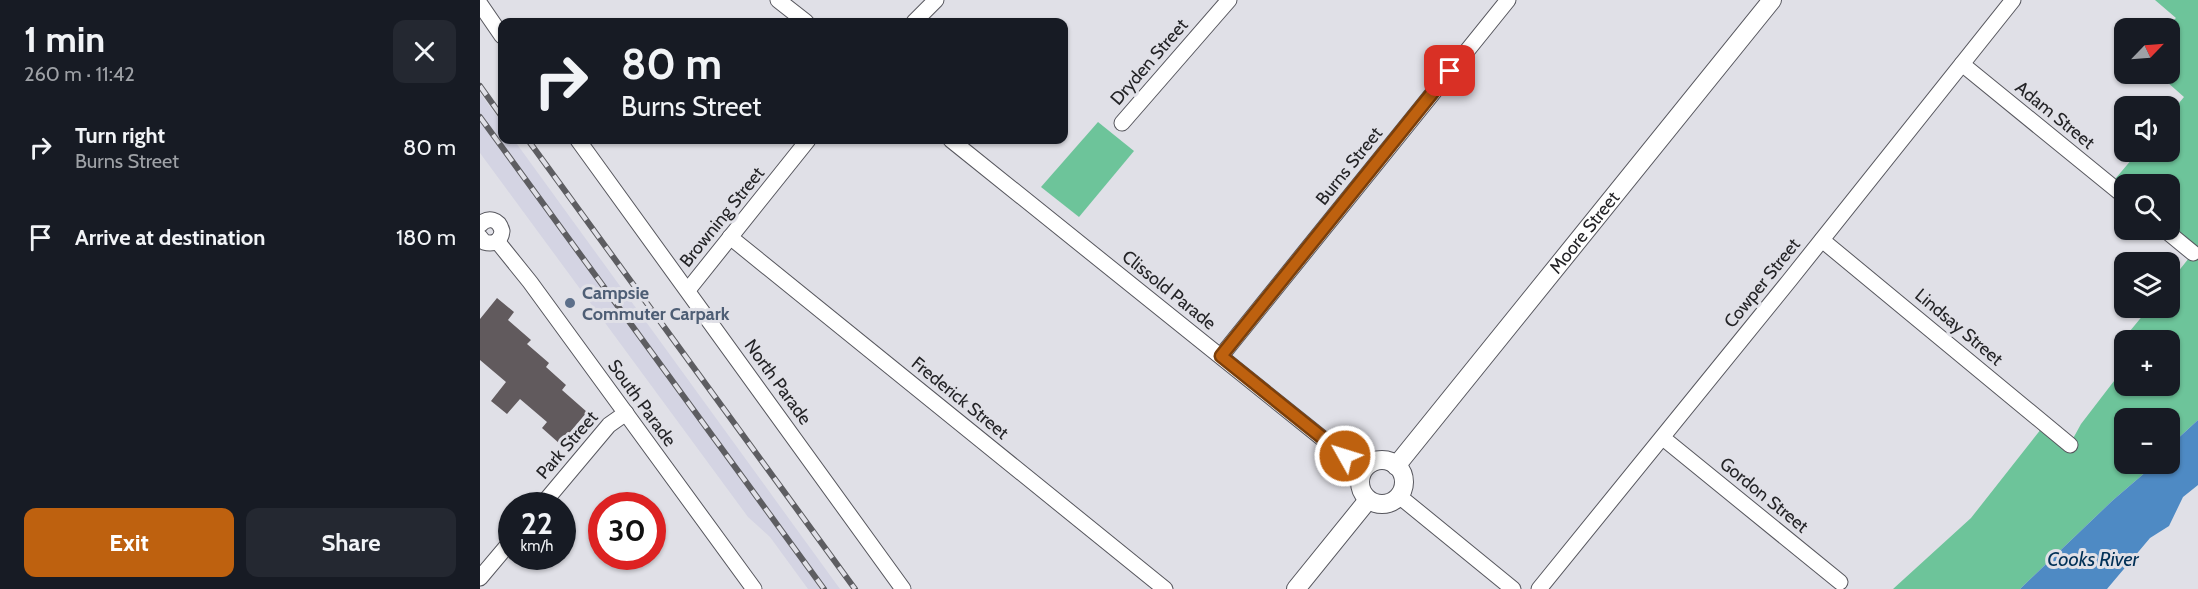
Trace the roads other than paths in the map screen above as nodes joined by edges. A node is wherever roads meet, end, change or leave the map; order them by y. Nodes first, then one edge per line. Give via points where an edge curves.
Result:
1 (778, 0) edge
2 (936, 0) edge
3 (1229, 0) edge
4 (1508, 0) edge
5 (1772, 0) edge
6 (2013, 0) edge
7 (480, 4) edge
8 (801, 18) edge
9 (918, 18) edge
10 (498, 30) edge
11 (1962, 64) junction
12 (1122, 123) dead end
13 (581, 144) edge
14 (805, 144) edge
15 (956, 144) edge
16 (2114, 188) edge
17 (482, 220) edge
18 (480, 237) edge
19 (730, 237) junction
20 (1822, 240) junction
21 (2177, 240) edge
22 (497, 241) junction
23 (2193, 253) dead end
24 (688, 290) junction
25 (1221, 356) junction
26 (626, 413) junction
27 (1663, 438) junction
28 (2070, 445) dead end
29 (1396, 466) junction
30 (1363, 471) junction
31 (553, 492) edge
32 (1399, 496) junction
33 (1368, 500) junction
34 (498, 557) edge
35 (480, 578) edge
36 (1840, 582) dead end
37 (754, 589) edge
38 (903, 589) edge
39 (1165, 589) edge
40 (1296, 589) edge
41 (1513, 589) edge
42 (1539, 589) edge

1 - 8 street
2 - 9 street
3 - 12 street, Dryden Street
4 - 25 street, Burns Street
5 - 29 street, Moore Street
6 - 11 street, Cowper Street
7 - 10 street
11 - 16 street, Adam Street
11 - 20 street, Cowper Street
13 - 24 street, North Parade
14 - 19 street, Browning Street
15 - 25 street, Clissold Parade
17 - 22 street, South Parade via 500,225 502,234
18 - 22 street via 488,243
19 - 24 street, Browning Street
19 - 39 street, Frederick Street
20 - 27 street, Cowper Street
20 - 28 street, Lindsay Street
21 - 23 street
22 - 26 street, South Parade
24 - 38 street, North Parade
25 - 30 street, Clissold Parade
26 - 31 street, Park Street via 609,425
26 - 37 street, South Parade
27 - 36 street, Gordon Street
27 - 42 street, Cowper Street
29 - 30 street via 1382,460 1372,462
29 - 32 street via 1403,483
30 - 33 street via 1360,485
32 - 33 street via 1385,504
32 - 41 street
33 - 40 street
34 - 35 street

